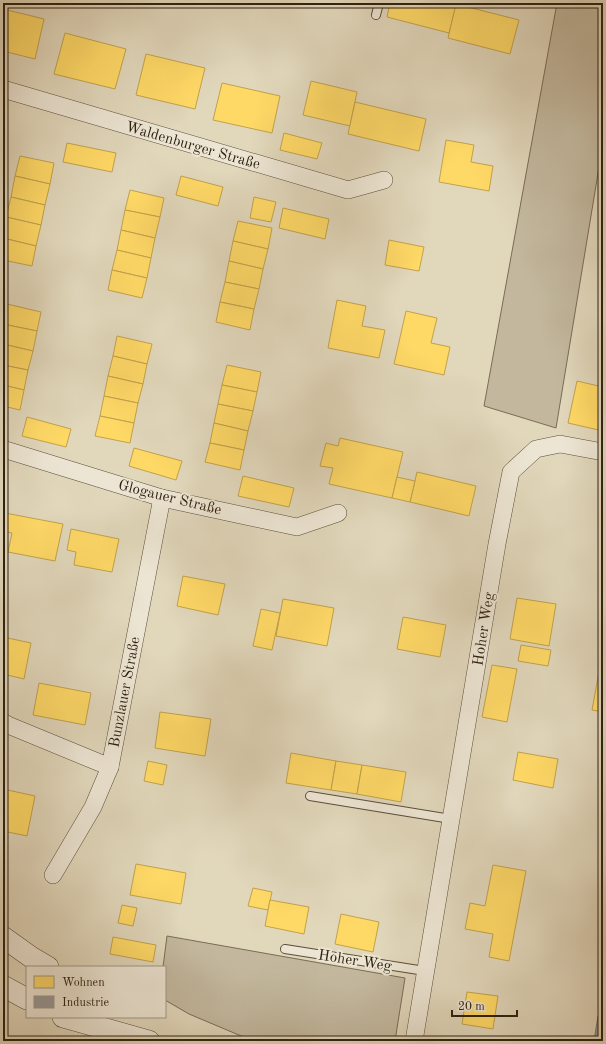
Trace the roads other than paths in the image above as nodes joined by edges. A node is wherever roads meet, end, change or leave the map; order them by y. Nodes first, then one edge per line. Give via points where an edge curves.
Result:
1 (379, 3) edge
2 (376, 15) dead end
3 (3, 89) edge
4 (384, 180) dead end
5 (3, 449) edge
6 (603, 452) edge
7 (162, 498) junction
8 (338, 513) dead end
9 (3, 722) edge
10 (110, 767) junction
11 (310, 796) dead end
12 (451, 820) junction
13 (54, 876) dead end
14 (3, 937) edge
15 (285, 949) dead end
16 (46, 966) edge
17 (425, 971) junction
18 (3, 986) edge
19 (26, 998) edge
20 (67, 1018) edge
21 (122, 1018) edge
22 (149, 1041) edge
23 (153, 1041) edge
24 (414, 1041) edge

1 - 2 lane
3 - 4 street, Waldenburger Straße via 348,190
5 - 7 street, Glogauer Straße
6 - 12 street, Hoher Weg via 560,444 536,449 511,472
7 - 8 street, Glogauer Straße via 296,527
7 - 10 street, Bunzlauer Straße
9 - 10 street
10 - 13 street, Bunzlauer Straße via 93,806
11 - 12 lane
12 - 17 street, Hoher Weg
14 - 16 street
15 - 17 lane, Hoher Weg
17 - 24 street, Hoher Weg
18 - 19 street
20 - 22 street
21 - 23 street

